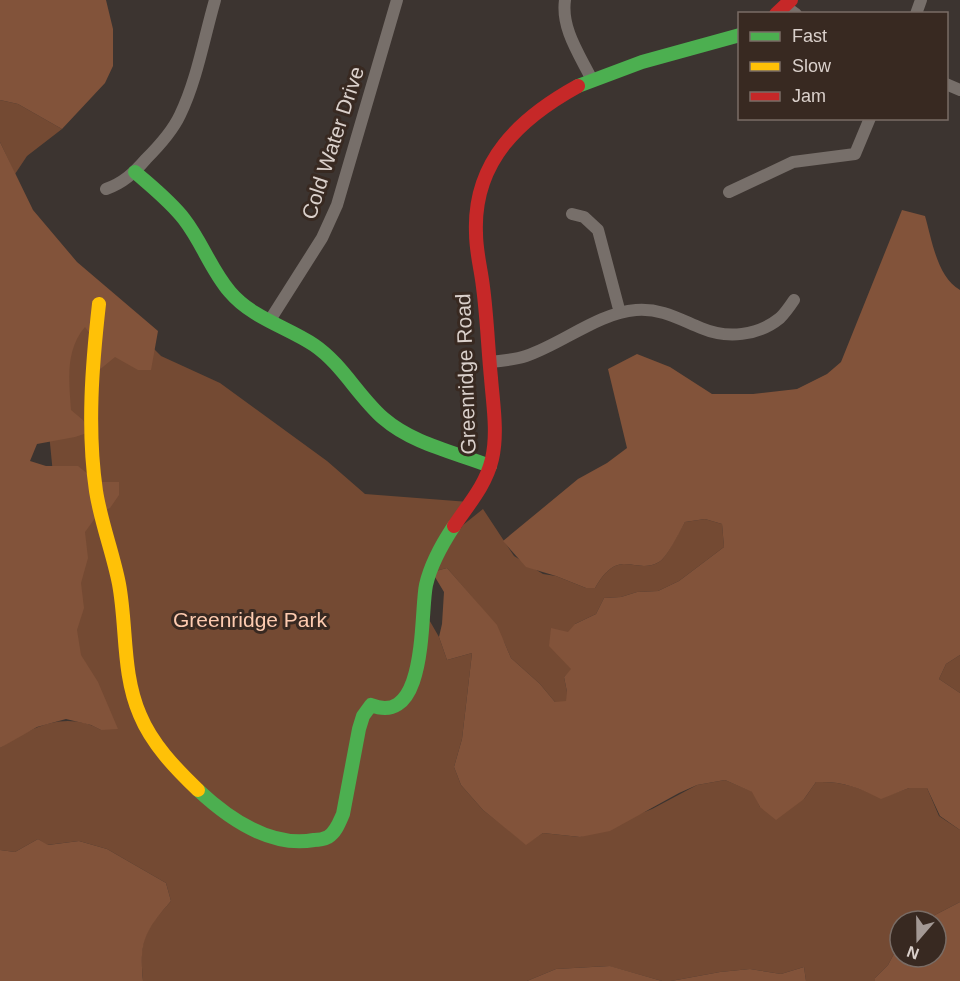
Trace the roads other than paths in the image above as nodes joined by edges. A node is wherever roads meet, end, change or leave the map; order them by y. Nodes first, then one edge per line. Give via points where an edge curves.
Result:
1 (215, 0) edge
2 (397, 0) edge
3 (565, 0) edge
4 (738, 36) edge
5 (591, 78) junction
6 (869, 120) edge
7 (135, 172) junction
8 (106, 189) dead end
9 (729, 192) dead end
10 (572, 214) dead end
11 (794, 300) dead end
12 (99, 304) dead end
13 (620, 313) junction
14 (270, 320) junction
15 (489, 362) junction
16 (490, 466) junction

1 - 7 street via 179,117
2 - 14 street, Cold Water Drive via 338,205 322,238
3 - 5 street via 567,26
4 - 5 street, Greenridge Road
5 - 15 street, Greenridge Road via 519,126 498,151 480,192 475,230
6 - 9 street via 855,154 793,162
7 - 8 street
7 - 14 street via 185,220 231,294
10 - 13 street via 584,217 598,230
11 - 13 street via 781,317 742,334 713,332 654,310
12 - 16 street, Greenridge Road via 90,413 96,491 121,596 139,712 161,749 192,784 226,814 276,840 303,843 328,837 342,822 363,716 371,705 382,710 394,708 413,682 430,571 449,532 481,490
13 - 15 street via 527,356
14 - 16 street via 324,352 372,408 395,427 421,441
15 - 16 street, Greenridge Road via 494,442

